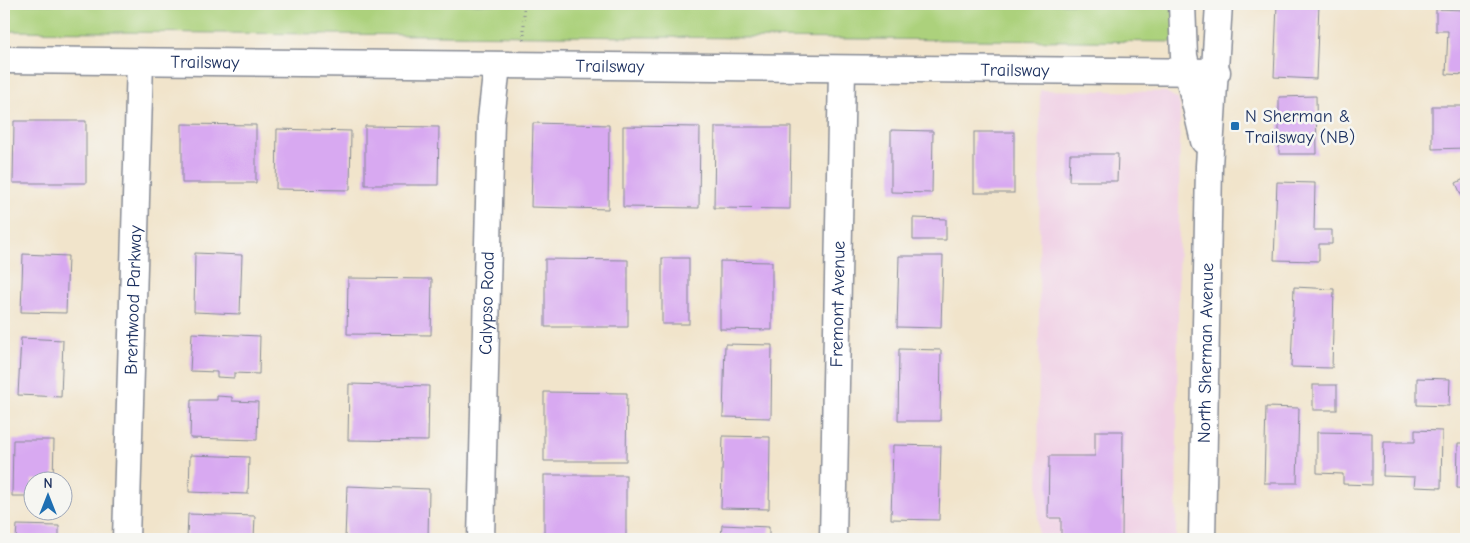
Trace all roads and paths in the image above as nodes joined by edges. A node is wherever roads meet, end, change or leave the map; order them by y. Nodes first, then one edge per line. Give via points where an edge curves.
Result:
1 (524, 4) edge
2 (1182, 4) edge
3 (1220, 4) edge
4 (524, 41) dead end
5 (4, 60) edge
6 (140, 62) junction
7 (497, 66) junction
8 (842, 70) junction
9 (1188, 72) junction
10 (1217, 72) junction
11 (1210, 166) junction
12 (126, 539) edge
13 (481, 539) edge
14 (833, 539) edge
15 (1202, 539) edge

1 - 4 path
2 - 9 street, North Sherman Avenue via 1183,47
3 - 10 street, North Sherman Avenue
5 - 6 street, Trailsway
6 - 7 street, Trailsway
6 - 12 street, Brentwood Parkway
7 - 8 street, Trailsway
7 - 13 street, Calypso Road via 492,119
8 - 9 street, Trailsway
8 - 14 street, Fremont Avenue
9 - 10 street, Trailsway
9 - 11 street, North Sherman Avenue
10 - 11 street, North Sherman Avenue
11 - 15 street, North Sherman Avenue

